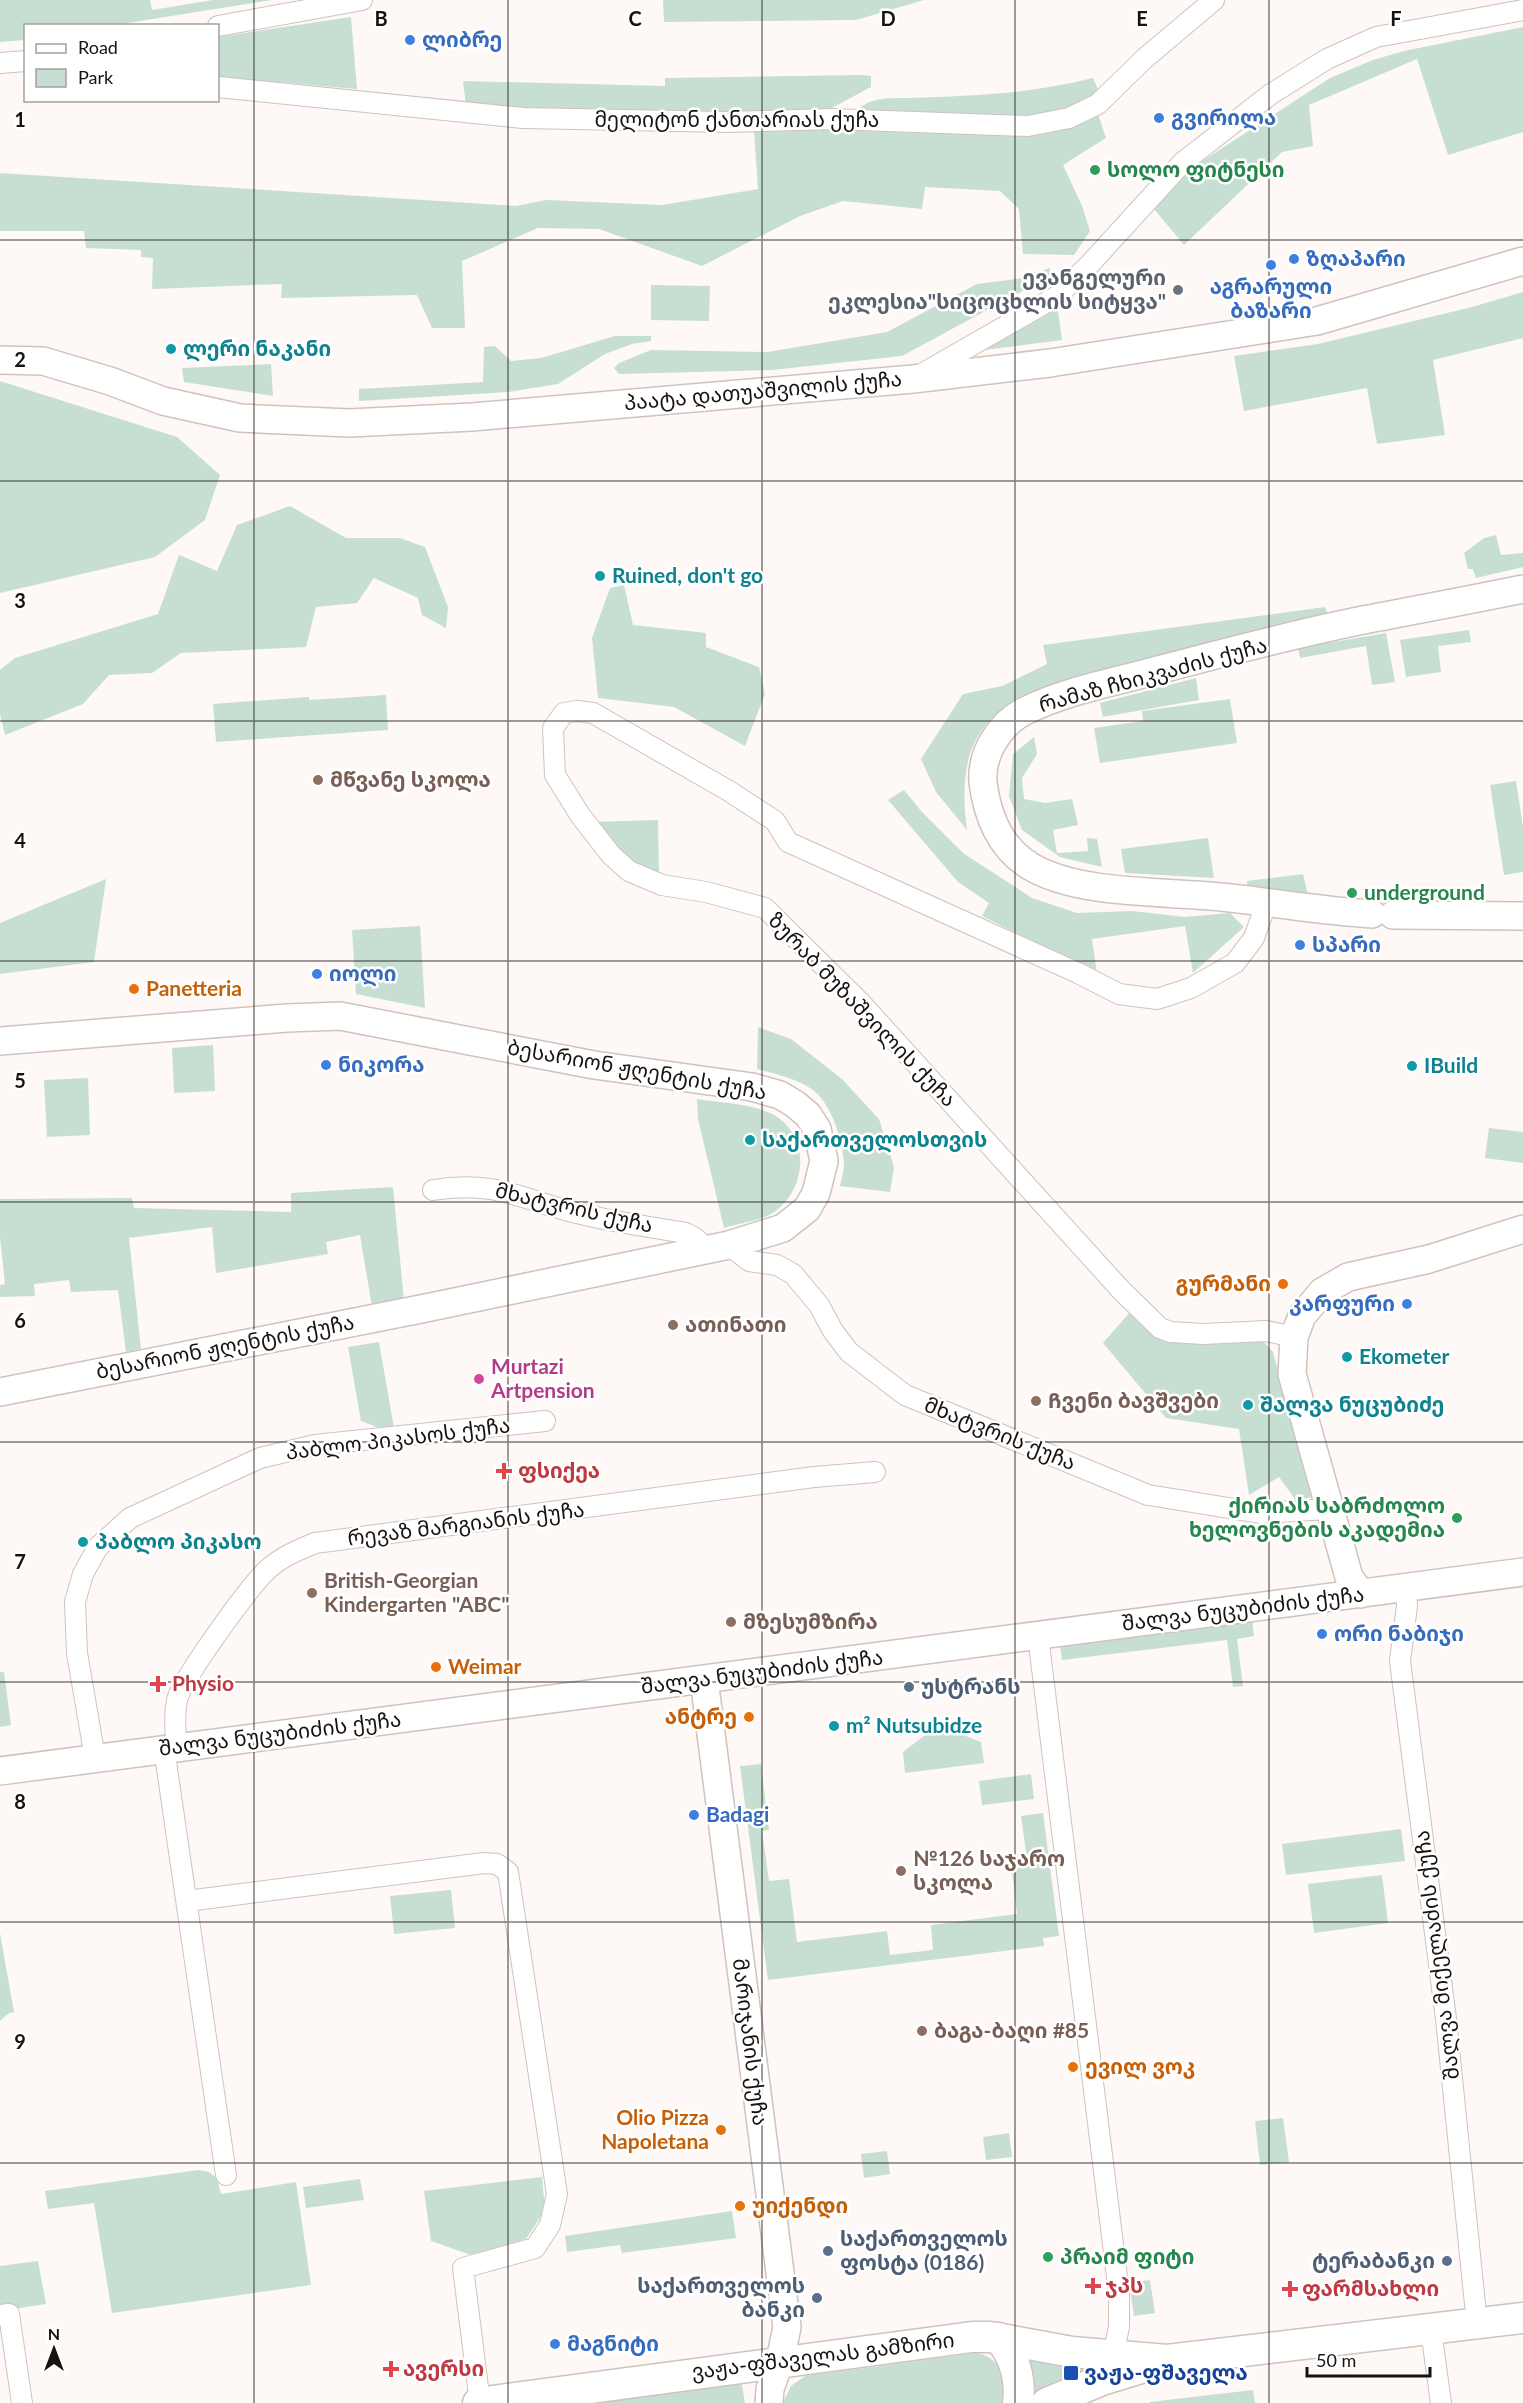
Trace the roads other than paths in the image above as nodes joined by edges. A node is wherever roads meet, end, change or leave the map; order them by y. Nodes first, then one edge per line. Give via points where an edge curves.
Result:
1 (362, 0) edge
2 (1214, 0) edge
3 (1523, 10) edge
4 (219, 26) edge
5 (24, 61) edge
6 (0, 63) edge
7 (219, 87) edge
8 (1523, 261) edge
9 (0, 360) edge
10 (913, 379) junction
11 (1523, 589) edge
12 (1266, 904) junction
13 (1523, 916) edge
14 (0, 1041) edge
15 (433, 1190) dead end
16 (1523, 1229) edge
17 (718, 1247) junction
18 (1294, 1337) junction
19 (0, 1392) edge
20 (545, 1421) dead end
21 (875, 1472) dead end
22 (1328, 1509) junction
23 (1523, 1572) edge
24 (1406, 1587) junction
25 (1361, 1594) junction
26 (1038, 1636) junction
27 (704, 1679) junction
28 (170, 1747) junction
29 (95, 1758) junction
30 (0, 1771) edge
31 (187, 1901) junction
32 (226, 2175) dead end
33 (0, 2315) edge
34 (1523, 2318) edge
35 (1477, 2324) junction
36 (1431, 2330) junction
37 (999, 2338) junction
38 (1113, 2356) junction
39 (1167, 2360) junction
40 (780, 2361) junction
41 (22, 2403) edge
42 (479, 2403) edge
43 (769, 2403) edge
44 (1018, 2403) edge
45 (1047, 2403) edge
46 (1441, 2403) edge

1 - 4 street
2 - 7 street, მელიტონ ქანთარიას ქუჩა via 1098,104 1069,118 1028,126 833,119 725,122 523,118
3 - 10 street via 1376,37 1327,60 1271,94 1183,162 1056,297
5 - 6 street
8 - 10 main road, პაატა დათუაშვილის ქუჩა via 1317,321 1050,363
9 - 10 main road, პაატა დათუაშვილის ქუჩა via 43,361 163,401 240,418 349,423 472,417
11 - 12 main road, რამაზ ჩხიკვაძის ქუჩა via 1361,621 1088,689 1026,710 1000,731 990,748 983,778 989,812 1006,846 1028,865 1051,876 1098,886
12 - 13 main road, რამაზ ჩხიკვაძის ქუჩა via 1382,915
12 - 18 street, ზურაბ მუზაშვილის ქუჩა via 1254,938 1235,963 1191,988 1157,999 1119,994 788,843 775,821 593,713 564,713 553,728 555,775 611,855 629,870 662,885 765,908 860,1002 1160,1328 1203,1334 1266,1330
14 - 17 main road, ბესარიონ ჟღენტის ქუჩა via 340,1016 594,1065 752,1087 780,1095 808,1115 817,1129 824,1161 816,1194 807,1209 783,1228
15 - 17 street, მხატვრის ქუჩა via 466,1186 506,1191 577,1213 686,1233
16 - 18 main road via 1429,1259 1348,1277 1322,1292 1302,1316
17 - 19 main road, ბესარიონ ჟღენტის ქუჩა
17 - 22 street, მხატვრის ქუჩა via 749,1261 777,1265 793,1274 819,1305 849,1352 905,1395 1148,1495 1260,1513
18 - 22 main road via 1292,1374
20 - 29 street, პაბლო პიკასოს ქუჩა via 304,1447 260,1458 130,1518 98,1548 83,1574 75,1602 77,1653
21 - 28 street, რევაზ მარგიანის ქუჩა via 315,1543 288,1554 267,1570 190,1674 178,1698
22 - 25 main road via 1349,1577
23 - 24 main road, შალვა ნუცუბიძის ქუჩა
24 - 25 main road, შალვა ნუცუბიძის ქუჩა
24 - 35 street, შალვა მიქელაძის ქუჩა via 1400,1661 1447,2029
25 - 26 main road, შალვა ნუცუბიძის ქუჩა
26 - 27 main road, შალვა ნუცუბიძის ქუჩა
26 - 38 street via 1119,2293 1119,2327
27 - 28 main road, შალვა ნუცუბიძის ქუჩა
27 - 40 main road, მარიჯანის ქუჩა via 787,2327
28 - 29 main road, შალვა ნუცუბიძის ქუჩა
28 - 31 street, რევაზ მარგიანის ქუჩა
29 - 30 main road, შალვა ნუცუბიძის ქუჩა
31 - 32 street, რევაზ მარგიანის ქუჩა
31 - 42 street via 484,1863 497,1864 508,1872 557,2194 550,2225 535,2248 463,2268
33 - 41 street via 9,2314
34 - 35 main road, ვაჟა-ფშაველას გამზირი
35 - 36 main road, ვაჟა-ფშაველას გამზირი
36 - 39 main road, ვაჟა-ფშაველას გამზირი
36 - 46 street
37 - 38 main road, ვაჟა-ფშაველას გამზირი
37 - 40 main road, ვაჟა-ფშაველას გამზირი via 959,2338
37 - 44 main road via 1013,2358
38 - 39 main road, ვაჟა-ფშაველას გამზირი
39 - 45 main road, ვაჟა-ფშაველას გამზირი
40 - 42 main road, ვაჟა-ფშაველას გამზირი
40 - 43 main road, მარიჯანის ქუჩა

